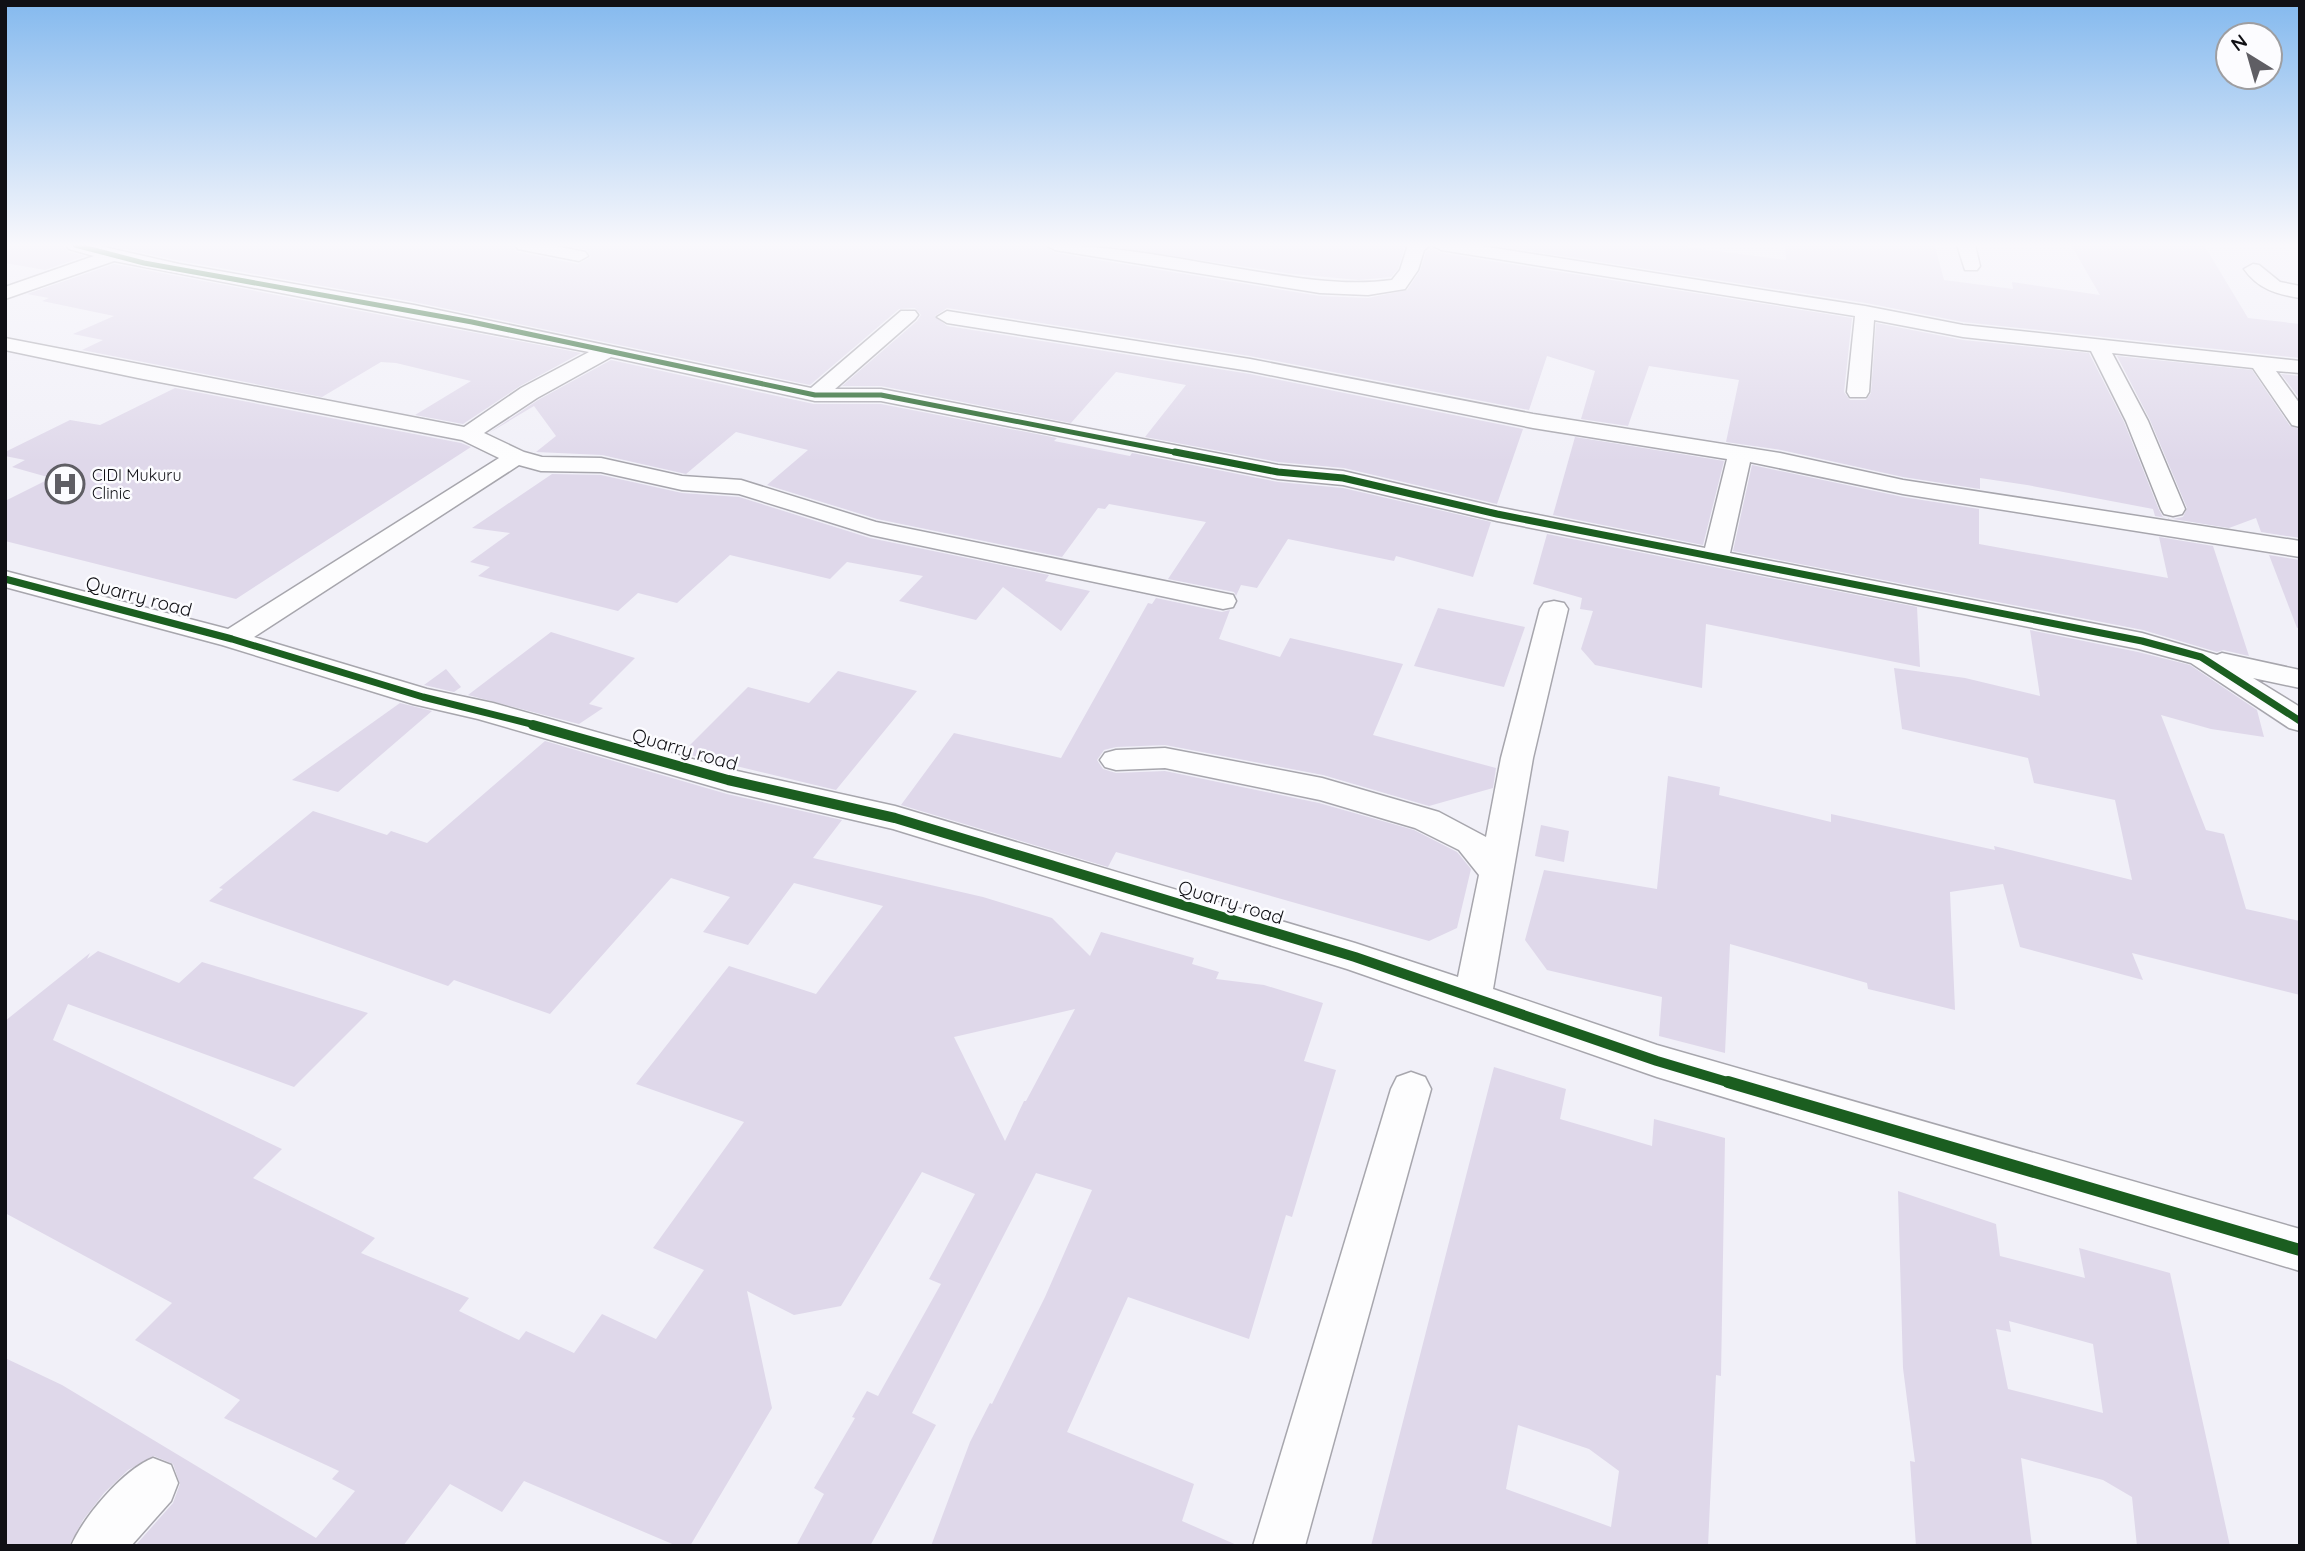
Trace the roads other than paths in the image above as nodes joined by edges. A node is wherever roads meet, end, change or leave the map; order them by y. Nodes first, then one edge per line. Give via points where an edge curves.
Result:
1 (447, 317) edge
2 (905, 317) edge
3 (949, 317) edge
4 (1865, 317) edge
5 (1889, 317) edge
6 (5, 344) edge
7 (2098, 345) junction
8 (608, 350) junction
9 (2259, 362) junction
10 (2300, 367) edge
11 (1858, 392) dead end
12 (815, 395) junction
13 (2300, 420) edge
14 (468, 434) junction
15 (1740, 454) junction
16 (516, 457) junction
17 (2173, 509) dead end
18 (2300, 550) edge
19 (1716, 558) junction
20 (5, 579) edge
21 (1223, 601) dead end
22 (1553, 609) dead end
23 (232, 639) junction
24 (2201, 657) junction
25 (2300, 679) edge
26 (2300, 721) edge
27 (1116, 760) dead end
28 (1496, 873) junction
29 (1473, 998) junction
30 (1411, 1089) dead end
31 (2300, 1250) edge
32 (153, 1483) dead end
33 (97, 1546) edge
34 (1279, 1546) edge

1 - 8 street
2 - 12 street
3 - 15 street via 1250,365 1533,421
4 - 11 street
5 - 7 street via 1963,331
6 - 14 street
7 - 9 street
7 - 17 street via 2137,421
8 - 12 street
8 - 14 street via 529,393
9 - 10 street
9 - 13 street
12 - 19 street via 881,395 1278,472 1343,478
14 - 16 street
15 - 18 street via 1903,487
15 - 19 street
16 - 21 street via 541,464 601,465 682,483 741,487 872,528
16 - 23 street
19 - 24 street via 2102,632
20 - 23 street, Quarry road
22 - 28 street via 1517,758
23 - 29 street, Quarry road via 728,780 895,818 1355,957
24 - 25 street
24 - 26 street
27 - 28 street via 1165,758 1322,789 1427,820 1471,842
28 - 29 street
29 - 31 street, Quarry road via 1657,1061
30 - 34 street
32 - 33 street

